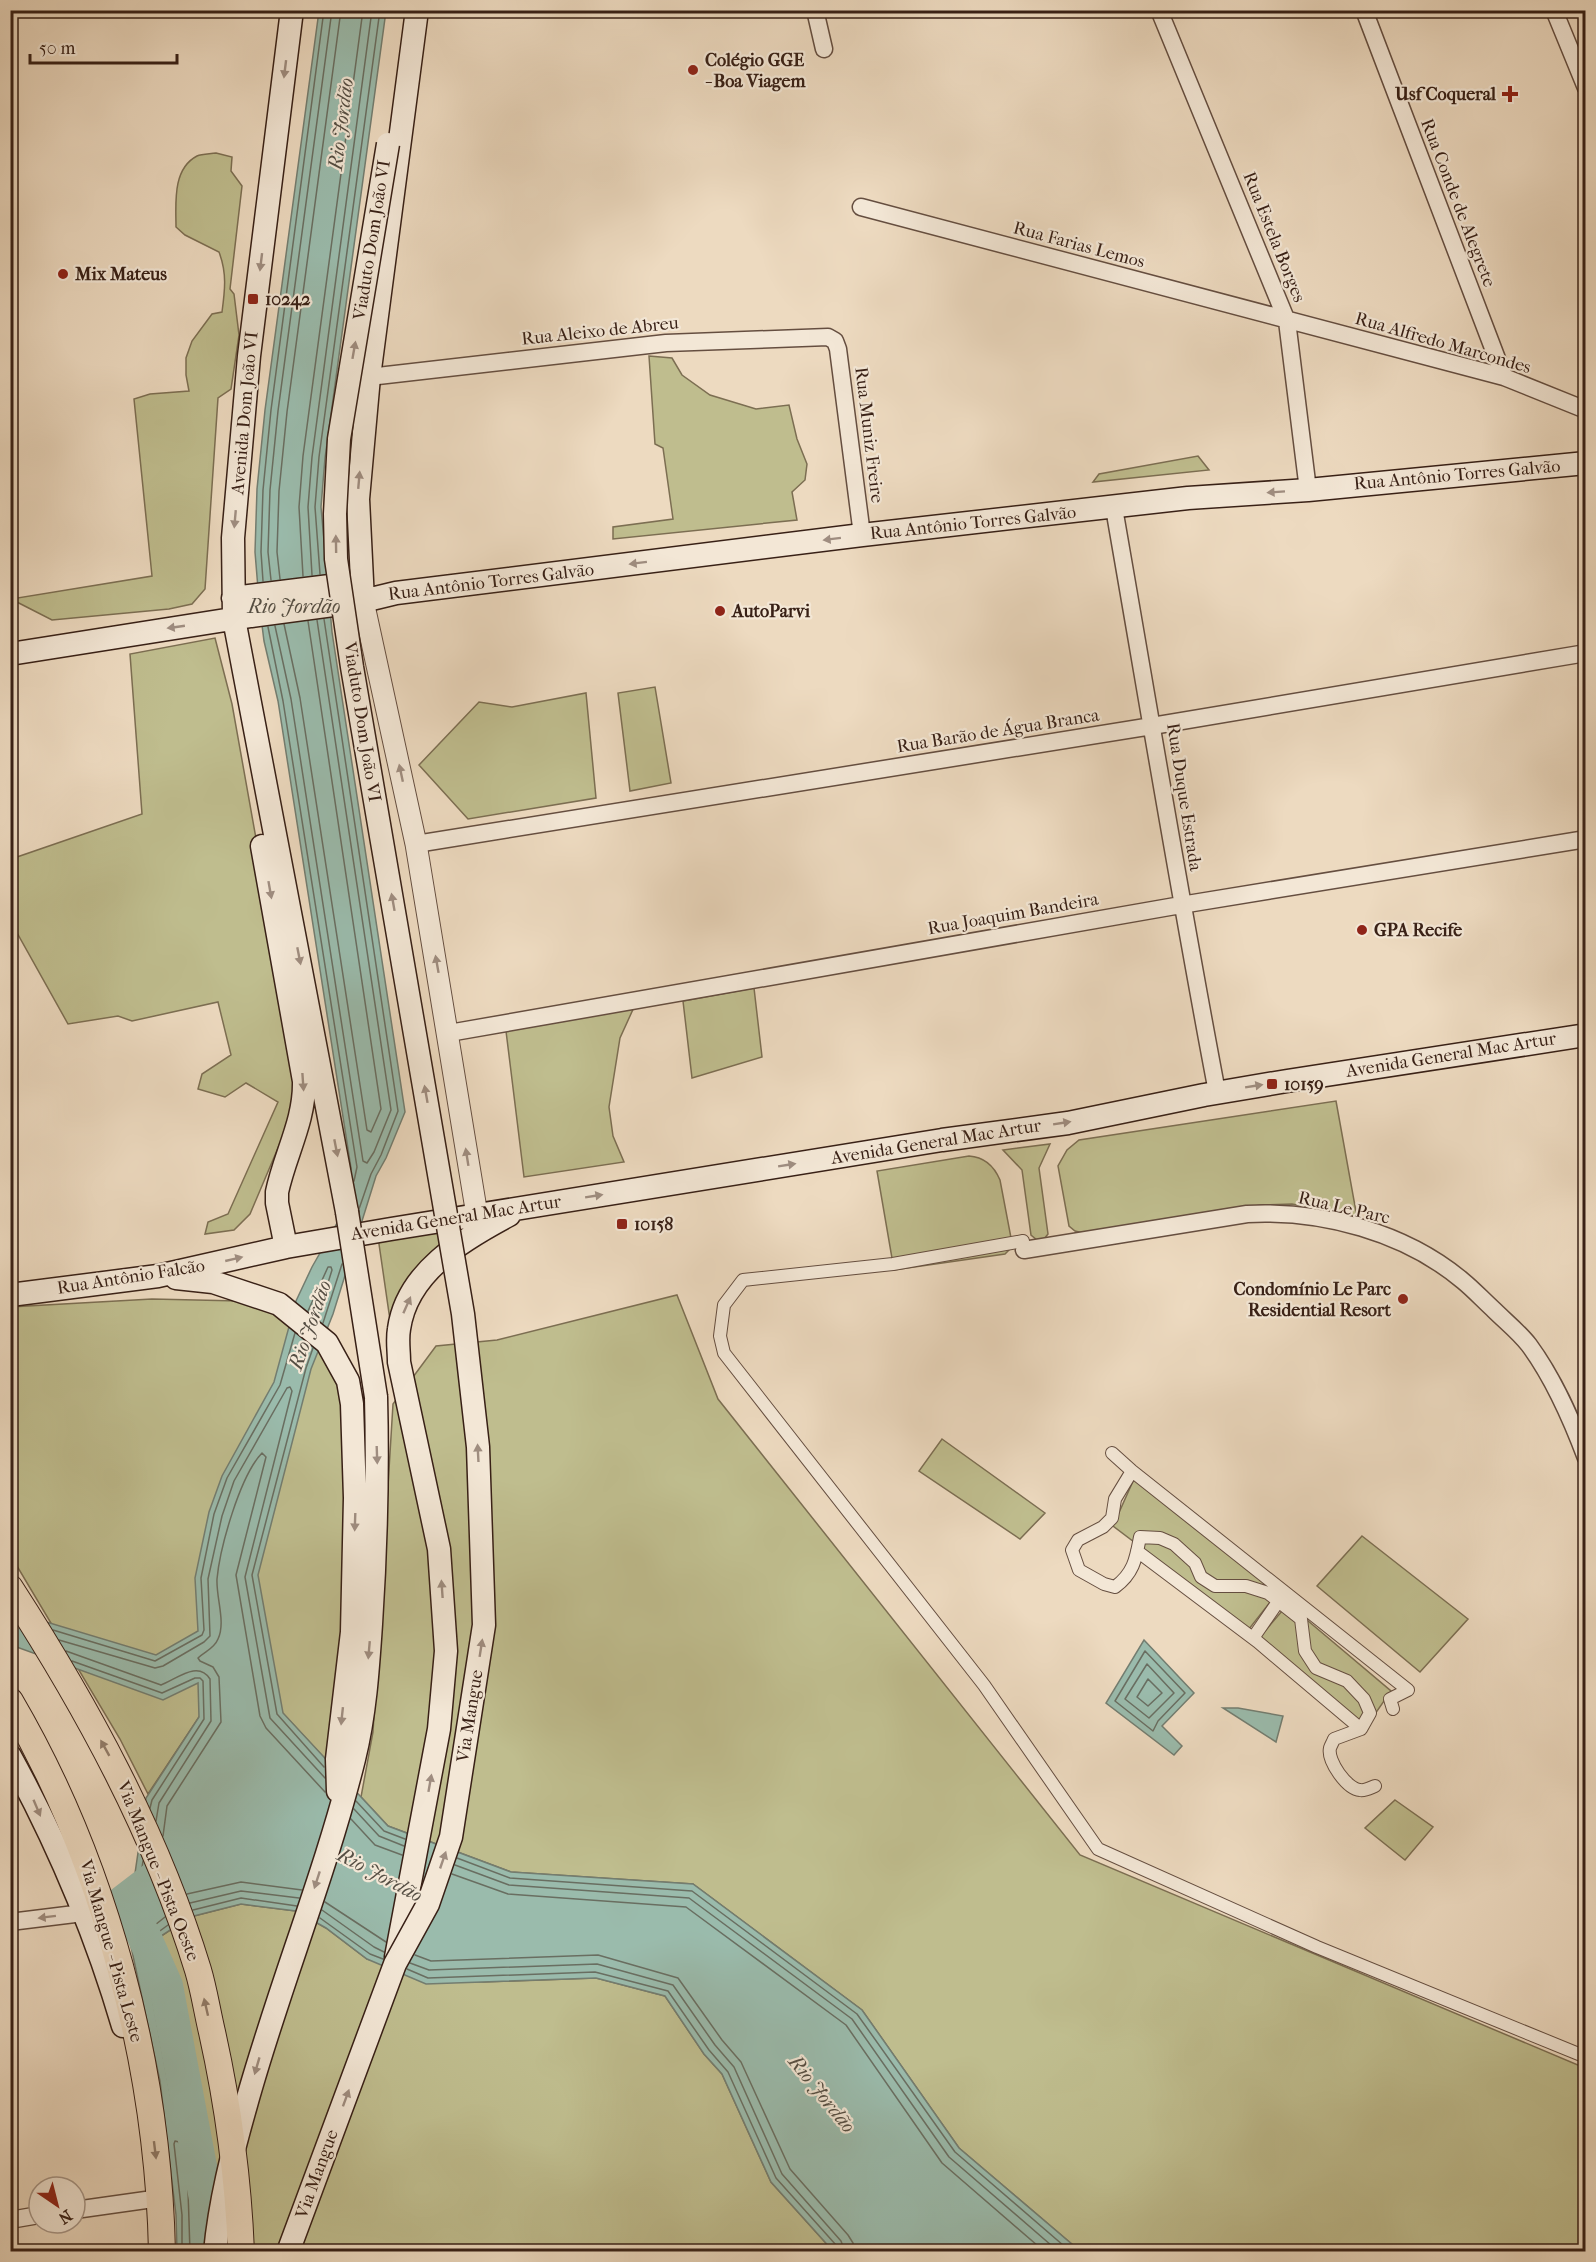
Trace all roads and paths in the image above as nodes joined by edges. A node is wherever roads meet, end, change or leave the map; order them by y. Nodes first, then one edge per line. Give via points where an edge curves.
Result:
1 (292, 10) edge
2 (815, 10) edge
3 (1159, 10) edge
4 (1364, 10) edge
5 (1554, 10) edge
6 (417, 13) edge
7 (824, 49) dead end
8 (408, 78) junction
9 (1586, 88) edge
10 (861, 207) dead end
11 (1287, 321) junction
12 (835, 341) joint
13 (369, 377) junction
14 (1504, 377) junction
15 (1586, 410) edge
16 (1586, 463) edge
17 (1308, 490) junction
18 (1114, 508) junction
19 (862, 535) junction
20 (362, 593) junction
21 (243, 607) junction
22 (14, 649) edge
23 (1586, 653) edge
24 (252, 709) junction
25 (1152, 726) junction
26 (1586, 839) edge
27 (416, 844) junction
28 (1181, 905) junction
29 (448, 1033) junction
30 (1586, 1035) edge
31 (1217, 1092) junction
32 (436, 1152) joint
33 (524, 1207) junction
34 (477, 1215) junction
35 (296, 1245) junction
36 (1024, 1245) joint
37 (158, 1276) junction
38 (10, 1295) edge
39 (1112, 1452) dead end
40 (1586, 1458) edge
41 (1132, 1471) junction
42 (1137, 1551) junction
43 (10, 1588) edge
44 (1282, 1597) junction
45 (1252, 1638) junction
46 (10, 1701) edge
47 (1393, 1709) dead end
48 (1361, 1729) junction
49 (10, 1756) edge
50 (1375, 1786) dead end
51 (339, 1814) junction
52 (83, 1913) junction
53 (10, 1922) edge
54 (395, 1964) junction
55 (1586, 2057) edge
56 (147, 2092) junction
57 (160, 2198) junction
58 (87, 2208) edge
59 (27, 2217) edge
60 (10, 2220) edge
61 (162, 2250) edge
62 (215, 2252) edge
63 (241, 2252) edge
64 (288, 2252) edge

1 -> 21 main road, Avenida Dom João VI via 249,356 233,538
2 - 7 street
3 - 11 street, Rua Estela Borges
4 - 14 street, Rua Conde de Alegrete
5 - 9 street
6 - 8 main road
8 - 13 main road
32 -> 8 main road, Viaduto Dom João VI, bridge via 336,559 339,439 388,144
10 - 11 street, Rua Farias Lemos
11 - 14 street, Rua Alfredo Marcondes
11 - 17 street, Rua Estela Borges
12 - 13 street, Rua Aleixo de Abreu via 828,337 666,343
12 - 19 street, Rua Muniz Freire
20 -> 13 main road via 358,499
14 - 15 street, Rua Alfredo Marcondes
16 - 17 main road, Rua Antônio Torres Galvão
17 -> 18 main road, Rua Antônio Torres Galvão via 1188,498
18 - 19 main road, Rua Antônio Torres Galvão
18 - 25 street, Rua Duque Estrada
19 -> 20 main road, Rua Antônio Torres Galvão via 396,593
20 - 21 main road, Rua Antônio Torres Galvão
27 -> 20 street
21 -> 22 main road, Rua Antônio Torres Galvão
21 - 24 main road, Avenida Dom João VI
23 - 25 street, Rua Barão de Água Branca
24 -> 35 main road via 244,744 304,1081 301,1118 277,1192
24 -> 51 main road, bridge via 347,1212 376,1397 374,1586 363,1711
25 - 27 street, Rua Barão de Água Branca
25 - 28 street, Rua Duque Estrada
26 - 28 street, Rua Joaquim Bandeira
29 -> 27 street
28 - 29 street, Rua Joaquim Bandeira
28 - 31 street, Rua Duque Estrada
34 -> 29 street
31 -> 30 main road, Avenida General Mac Artur
33 -> 31 main road, Avenida General Mac Artur via 1068,1123
54 -> 32 main road, Via Mangue, bridge via 428,1904 451,1837 484,1625 478,1447 463,1314
33 - 34 main road, Avenida General Mac Artur
54 -> 33 main road via 438,1740 446,1651 439,1549 399,1362 398,1330 404,1307 423,1275 440,1258
34 - 35 main road, Avenida General Mac Artur
37 -> 35 main road, Rua Antônio Falcão
36 - 40 street, Rua Le Parc via 1269,1213 1319,1219 1386,1236 1462,1280 1527,1342 1572,1421
36 - 55 street via 743,1280 724,1305 720,1336 724,1353 984,1685 1098,1849 1317,1947
37 - 38 main road, Rua Antônio Falcão
37 -> 51 main road via 213,1282 279,1304 327,1343 348,1381 355,1498 352,1632 337,1760
39 - 41 street
41 - 42 street via 1115,1499 1112,1518 1078,1540 1072,1550 1079,1570 1115,1587 1124,1581 1137,1560
41 - 44 street
42 - 44 street via 1140,1537 1160,1538 1174,1544 1195,1563 1202,1577 1215,1586 1246,1586
42 - 45 street
63 -> 43 main road, Via Mangue - Pista Oeste via 235,2158 221,2071 198,1970 163,1873 121,1777 54,1655
44 - 45 street
44 - 47 street via 1408,1690 1390,1699
44 - 48 street via 1301,1619 1305,1651 1316,1668 1347,1681 1364,1699 1370,1713
45 - 48 street
46 - 56 main road, Via Mangue - Pista Leste via 52,1780 88,1867 135,2022
48 - 50 street via 1334,1739 1329,1750 1332,1763 1354,1788 1362,1791
49 -> 52 main road via 33,1797
51 -> 62 main road via 259,2056 226,2176
52 -> 53 street
52 - 56 main road
64 -> 54 main road, Via Mangue, bridge
56 -> 57 main road, Via Mangue - Pista Leste
57 - 58 street
57 - 61 main road, Via Mangue - Pista Leste
59 - 60 street

